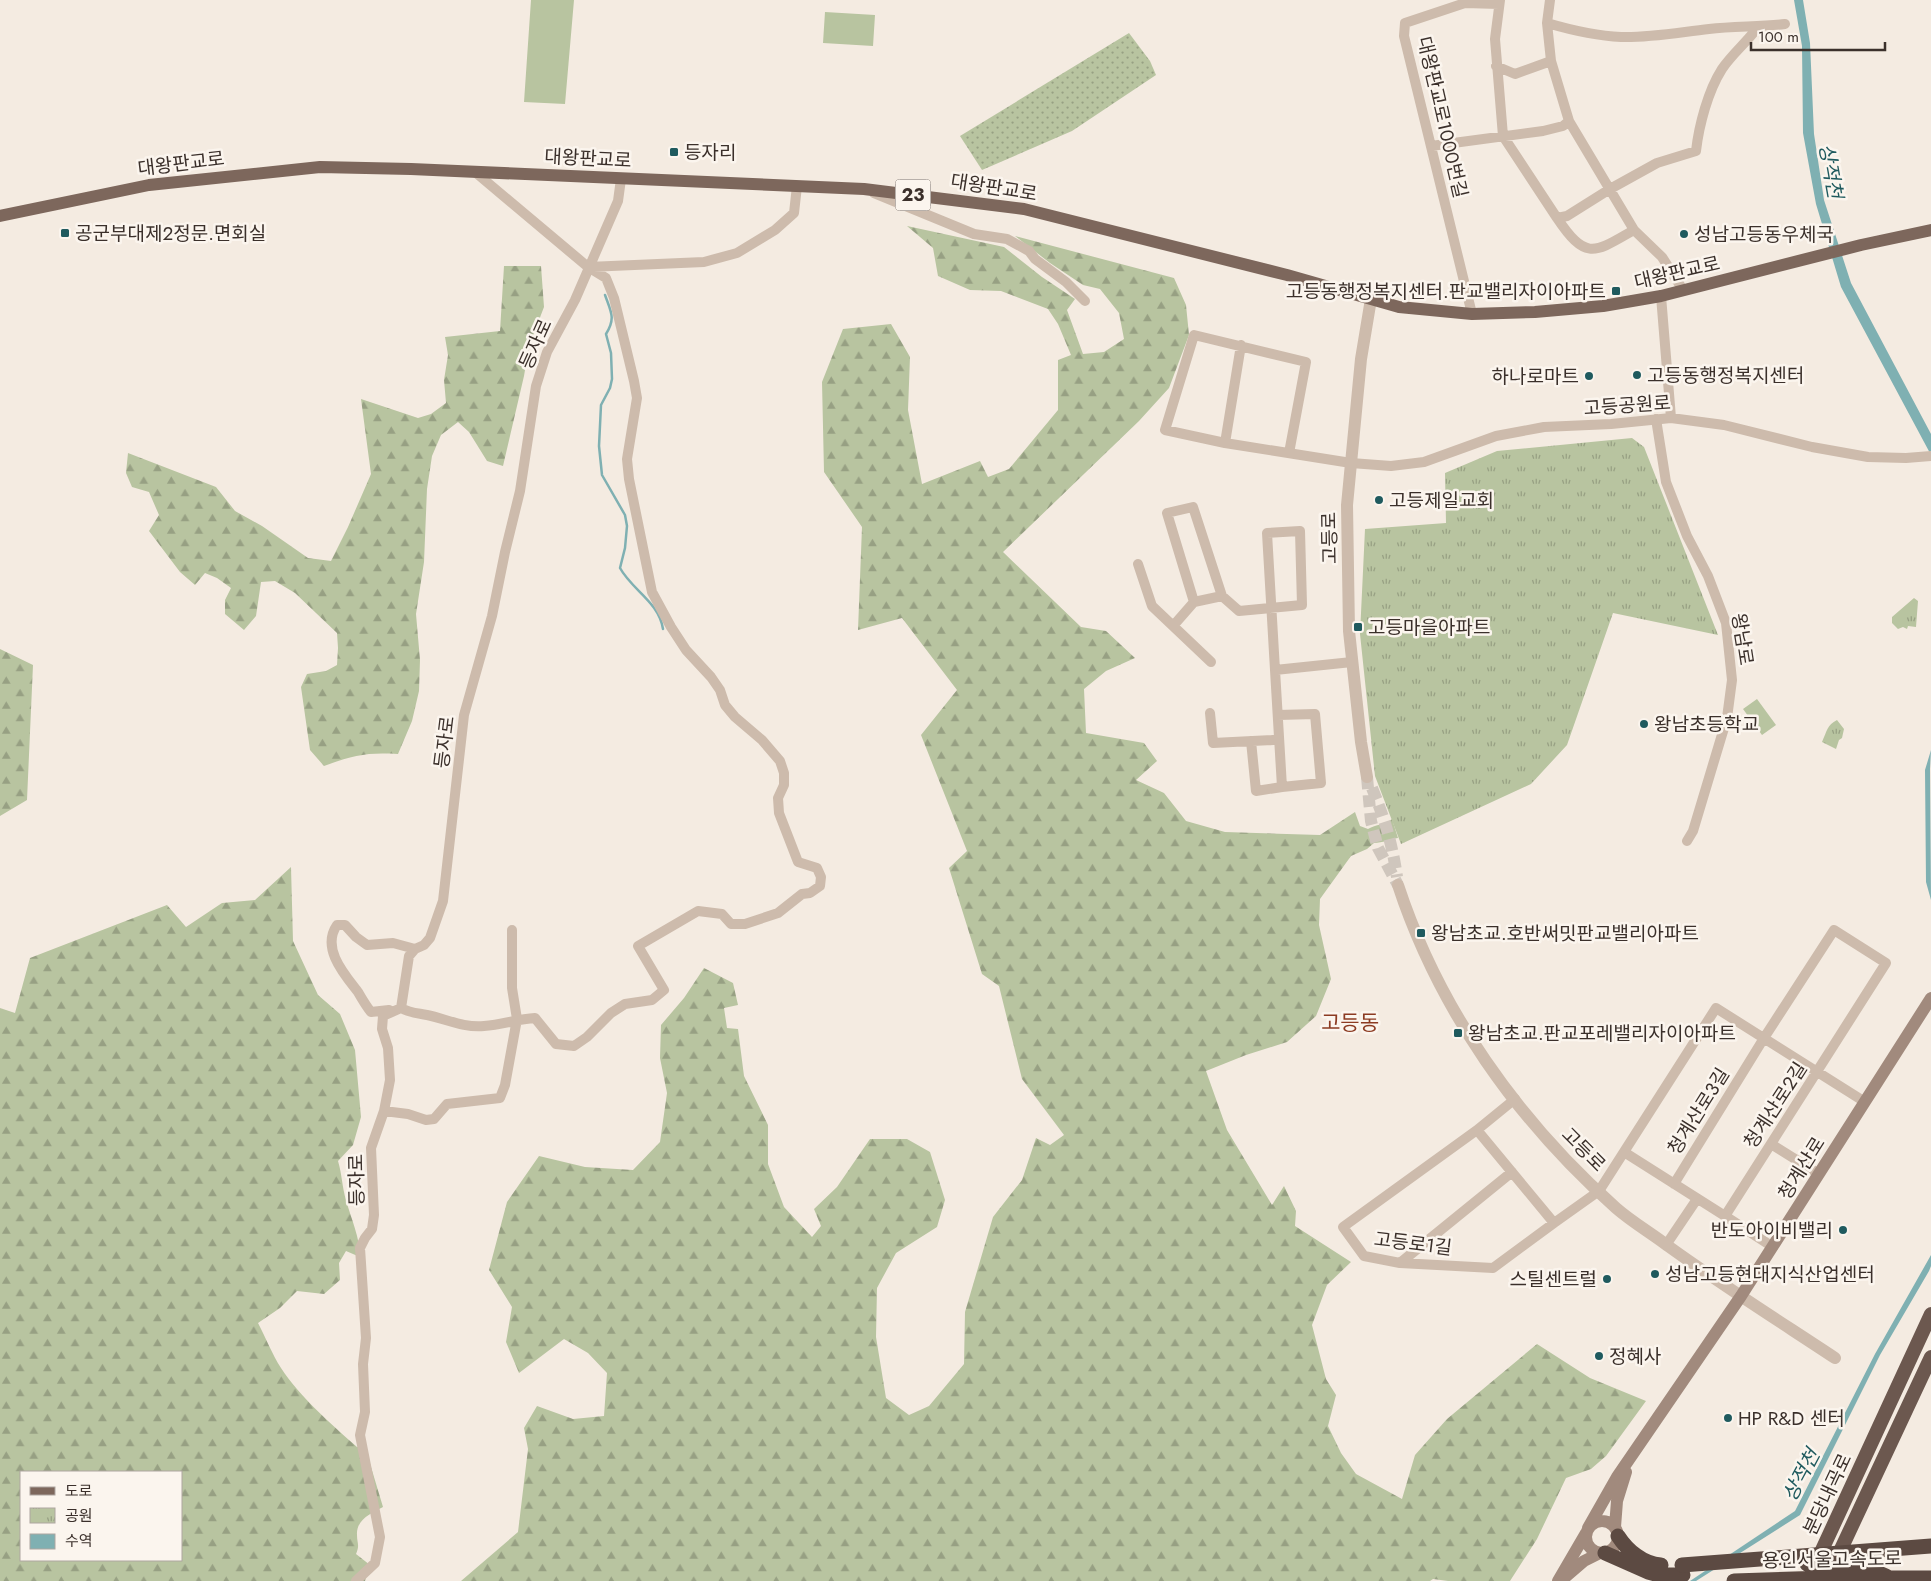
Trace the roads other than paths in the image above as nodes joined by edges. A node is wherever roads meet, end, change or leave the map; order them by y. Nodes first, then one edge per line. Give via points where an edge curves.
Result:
1 (1550, 0) edge
2 (1499, 2) edge
3 (1547, 23) junction
4 (1785, 24) dead end
5 (1758, 27) junction
6 (1551, 61) junction
7 (1496, 66) junction
8 (1570, 121) junction
9 (1503, 136) junction
10 (1431, 146) junction
11 (475, 172) junction
12 (621, 178) junction
13 (797, 186) junction
14 (864, 189) junction
15 (1610, 189) junction
16 (0, 216) edge
17 (1556, 218) junction
18 (1634, 230) junction
19 (1931, 230) edge
20 (588, 267) junction
21 (1683, 290) junction
22 (1661, 296) junction
23 (1371, 299) junction
24 (1085, 301) dead end
25 (1472, 314) junction
26 (1241, 345) junction
27 (1671, 418) junction
28 (1656, 419) junction
29 (1226, 443) junction
30 (1289, 453) junction
31 (1931, 456) edge
32 (1351, 463) junction
33 (1138, 564) dead end
34 (1222, 596) junction
35 (1194, 602) junction
36 (1271, 608) junction
37 (1173, 626) junction
38 (1211, 662) dead end
39 (1352, 662) junction
40 (1275, 670) junction
41 (1210, 713) dead end
42 (1278, 715) junction
43 (1273, 740) dead end
44 (1251, 741) junction
45 (1367, 777) tunnel mouth
46 (1282, 787) junction
47 (1687, 841) dead end
48 (1398, 885) tunnel mouth
49 (512, 930) dead end
50 (1834, 930) joint
51 (415, 949) junction
52 (1931, 998) edge
53 (401, 1008) junction
54 (517, 1019) junction
55 (1764, 1038) junction
56 (1817, 1072) junction
57 (1515, 1100) junction
58 (1865, 1102) junction
59 (384, 1111) junction
60 (1477, 1130) junction
61 (1771, 1144) junction
62 (1624, 1152) junction
63 (1512, 1172) junction
64 (1819, 1174) junction
65 (1674, 1184) junction
66 (1599, 1191) junction
67 (1697, 1199) junction
68 (1724, 1216) junction
69 (1554, 1223) junction
70 (1666, 1245) junction
71 (1773, 1247) junction
72 (1400, 1263) junction
73 (1741, 1296) junction
74 (1931, 1314) edge
75 (1931, 1357) edge
76 (1835, 1358) dead end
77 (1632, 1456) junction
78 (1587, 1530) junction
79 (1616, 1532) junction
80 (1931, 1546) edge
81 (1602, 1553) junction
82 (1683, 1570) junction
83 (1931, 1578) edge
84 (356, 1581) edge
85 (1560, 1581) edge
86 (1734, 1581) edge
87 (1808, 1581) edge
88 (1826, 1581) edge
89 (1895, 1581) edge

1 - 3 street
2 - 7 street
2 - 10 street, 대왕판교로1000번길 via 1465,3 1405,23 1404,36
3 - 5 street via 1570,30 1622,37
3 - 6 street
4 - 5 street
5 - 15 street via 1723,69 1710,94 1699,124 1696,151 1657,163
6 - 7 street via 1514,74
6 - 8 street
7 - 9 street
8 - 9 street via 1543,131
8 - 15 street
9 - 10 street
9 - 17 street
10 - 25 street, 대왕판교로1000번길
11 - 12 main road, 대왕판교로 / 23
11 - 16 main road, 대왕판교로 / 23 via 320,167 220,176 124,189
11 - 20 street
12 - 13 main road, 대왕판교로 / 23
12 - 20 street, 등자로 via 618,201
13 - 14 main road, 대왕판교로 / 23
13 - 20 street via 794,213 775,230 737,253 704,262
14 - 23 main road, 대왕판교로 / 23 via 1024,209
14 - 24 street via 974,234 1007,238 1029,251
15 - 17 street via 1567,216
15 - 18 street
17 - 18 street via 1578,246 1594,250 1612,244
18 - 21 street via 1662,257
19 - 21 main road, 대왕판교로 / 23
20 - 51 street, 등자로 via 547,352 536,386 520,491 492,616 464,715 443,900 430,938
20 - 54 street via 606,278 614,298 634,382 637,398 627,459 652,592 686,650 720,690 725,705 780,761 784,785 778,798 779,813 785,832 798,862 817,868 821,877 820,886 802,894 778,913 745,924 731,924 722,914 698,911 638,946 664,990 652,1000 625,1004 574,1046 556,1044 534,1018
21 - 22 main road, 대왕판교로 / 23
22 - 25 main road, 대왕판교로 / 23 via 1603,306
22 - 27 street
23 - 25 main road, 대왕판교로 / 23 via 1398,306
23 - 32 street, 고등로 via 1361,359
26 - 29 street
26 - 29 street, 고등공원로 via 1194,335 1164,430
26 - 30 street via 1306,362
27 - 28 street, 고등공원로
27 - 31 street, 고등공원로 via 1724,425 1868,457
28 - 32 street, 고등공원로 via 1544,427 1496,436 1424,462 1391,466
28 - 47 street, 왕남로 via 1666,482 1726,623 1732,680 1727,718 1693,831
29 - 30 street, 고등공원로
30 - 32 street, 고등공원로
32 - 39 street, 고등로 via 1347,504
33 - 37 street via 1152,606
34 - 35 street
34 - 35 street via 1194,507 1167,512
34 - 36 street via 1239,611
35 - 37 street
36 - 36 street via 1267,533 1300,531 1302,605
36 - 40 street
37 - 38 street
39 - 40 street
39 - 45 street, 고등로
40 - 42 street
41 - 44 street via 1213,743
42 - 46 street
42 - 46 street via 1315,714 1320,783
43 - 44 street
44 - 46 street via 1256,792
48 - 57 street, 고등로 via 1435,976 1468,1035
49 - 54 street via 512,988
50 - 55 street, 청계산로3길
50 - 56 street, 청계산로2길 via 1886,963
51 - 53 street, 등자로 via 409,956
51 - 53 street via 393,943 367,945 345,924 337,925 332,931 334,954 339,966 371,1012
52 - 58 main road, 청계산로
53 - 54 street via 412,1014 484,1026
53 - 59 street, 등자로 via 383,1016 382,1029 390,1067
54 - 59 street via 500,1098 447,1104 434,1119 426,1120
55 - 56 street
55 - 62 street via 1716,1008
55 - 65 street, 청계산로3길
56 - 58 street
56 - 61 street, 청계산로2길
57 - 60 street, 고등로1길
57 - 66 street, 고등로 via 1555,1149
58 - 64 main road, 청계산로
59 - 84 street, 등자로 via 371,1148 372,1229 360,1248 366,1338 363,1364 366,1412 360,1436 380,1537 375,1563
60 - 63 street
60 - 72 street, 고등로1길 via 1343,1227 1364,1256
61 - 64 street
61 - 68 street, 청계산로2길
62 - 65 street
62 - 66 street
63 - 69 street
63 - 72 street
64 - 71 main road, 청계산로
65 - 67 street
66 - 69 street, 고등로1길
66 - 70 street, 고등로 via 1617,1209
67 - 68 street
67 - 70 street
68 - 71 street
69 - 72 street, 고등로1길 via 1493,1268
70 - 73 street, 고등로
71 - 73 main road, 청계산로
73 - 76 street, 고등로
73 - 77 main road, 청계산로
74 - 87 highway, 분당내곡로
75 - 88 highway, 분당내곡로
77 - 78 main road, 청계산로
77 - 79 main road, 청계산로 via 1617,1501
78 - 79 main road via 1602,1520 1611,1524
78 - 81 main road via 1585,1538 1590,1548
78 - 85 main road, 청계산로
79 - 81 main road via 1615,1547
79 - 82 highway via 1627,1548 1644,1561
80 - 82 highway, bridge
81 - 82 highway via 1659,1575
81 - 85 main road, 청계산로 via 1580,1564
82 - 89 highway, bridge via 1843,1564 1884,1574
83 - 86 highway, 용인서울고속도로, bridge

